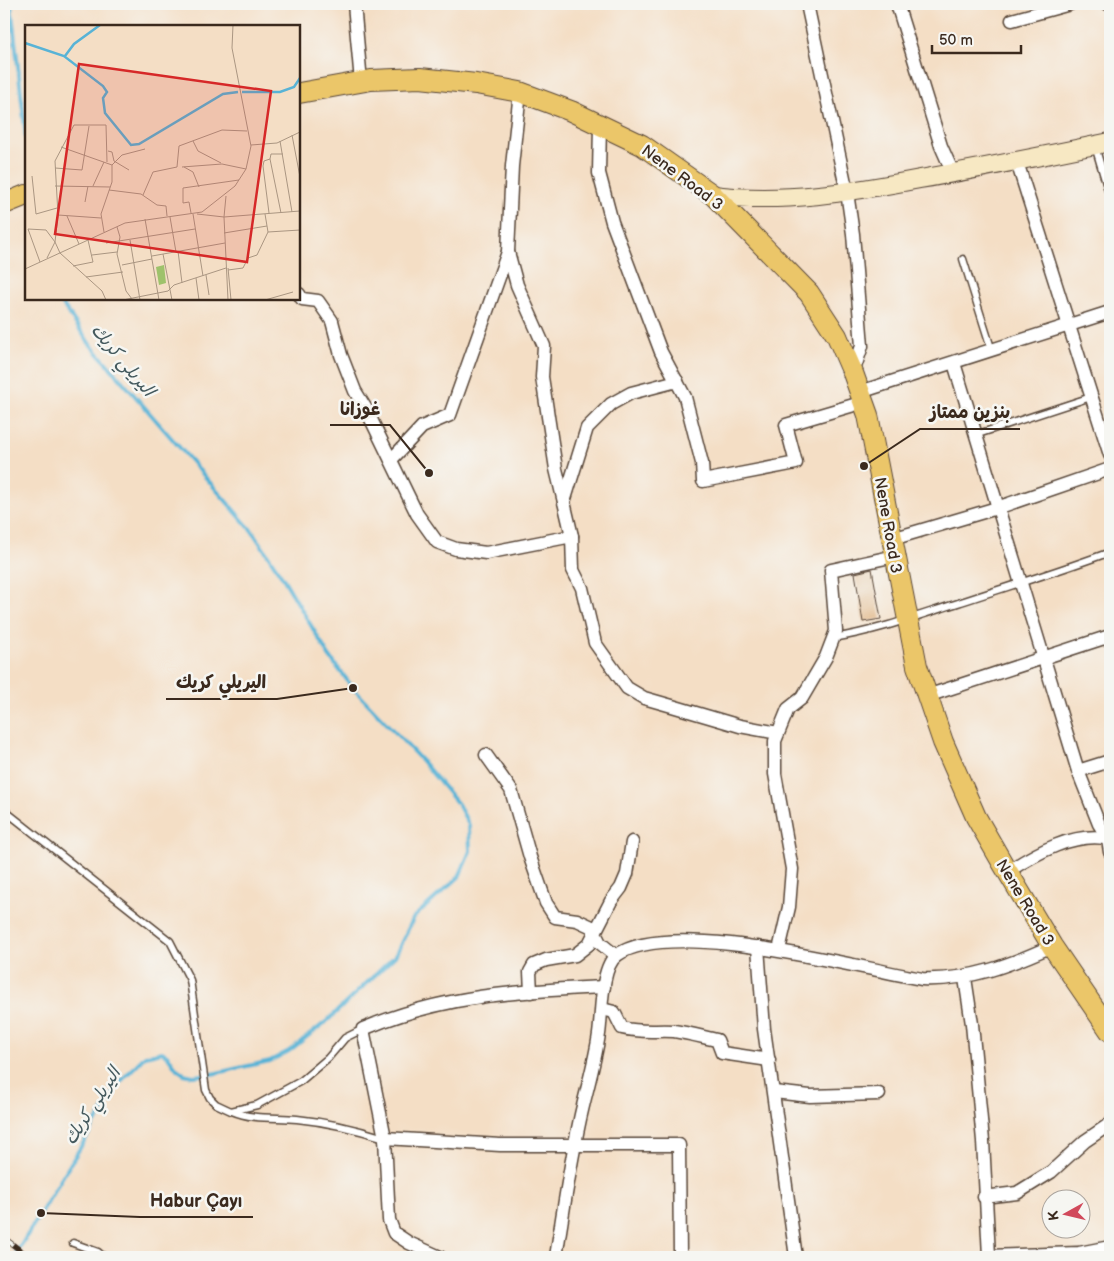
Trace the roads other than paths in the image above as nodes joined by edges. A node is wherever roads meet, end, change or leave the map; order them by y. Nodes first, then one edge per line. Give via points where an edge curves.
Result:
1 (354, 4) edge
2 (807, 4) edge
3 (897, 4) edge
4 (1070, 4) edge
5 (1012, 20) dead end
6 (361, 82) junction
7 (520, 92) junction
8 (300, 94) edge
9 (600, 125) junction
10 (1103, 144) edge
11 (1016, 162) junction
12 (953, 173) junction
13 (847, 192) junction
14 (25, 195) edge
15 (713, 195) junction
16 (1110, 197) edge
17 (4, 204) edge
18 (508, 252) junction
19 (964, 259) dead end
20 (300, 296) edge
21 (1110, 312) edge
22 (1068, 326) junction
23 (992, 351) junction
24 (954, 363) junction
25 (853, 373) junction
26 (677, 381) junction
27 (1091, 396) junction
28 (862, 397) junction
29 (975, 435) junction
30 (1110, 453) edge
31 (391, 460) junction
32 (1110, 469) edge
33 (564, 502) junction
34 (997, 508) junction
35 (572, 536) junction
36 (893, 548) junction
37 (1110, 552) edge
38 (1020, 584) junction
39 (907, 620) junction
40 (1110, 636) edge
41 (834, 638) junction
42 (1044, 658) junction
43 (927, 696) junction
44 (778, 733) junction
45 (486, 755) dead end
46 (1110, 761) edge
47 (1078, 771) junction
48 (4, 810) edge
49 (1109, 839) edge
50 (632, 842) dead end
51 (1110, 852) edge
52 (1008, 872) junction
53 (595, 932) junction
54 (1052, 946) junction
55 (758, 947) junction
56 (779, 950) junction
57 (616, 956) junction
58 (965, 978) junction
59 (604, 988) junction
60 (531, 992) junction
61 (602, 1009) junction
62 (363, 1029) junction
63 (1110, 1032) edge
64 (769, 1060) junction
65 (774, 1092) junction
66 (880, 1094) dead end
67 (231, 1111) junction
68 (1110, 1124) edge
69 (385, 1138) junction
70 (574, 1146) junction
71 (984, 1197) junction
72 (73, 1243) dead end
73 (1110, 1247) edge
74 (104, 1257) edge
75 (440, 1257) edge
76 (556, 1257) edge
77 (680, 1257) edge
78 (796, 1257) edge
79 (988, 1257) edge

1 - 6 street
2 - 13 street
3 - 12 street via 941,146
4 - 5 street
6 - 7 main road, Nene Road 3 via 420,78
6 - 8 main road, Nene Road 3
7 - 9 main road, Nene Road 3
7 - 18 street
9 - 15 main road, Nene Road 3 via 642,145
9 - 26 street via 599,173 612,222 661,352
10 - 11 street
10 - 16 lane
11 - 12 street
11 - 22 street
12 - 13 street
13 - 15 street via 779,199
13 - 25 street via 862,346
14 - 17 main road
15 - 25 main road, Nene Road 3 via 810,293 837,336
18 - 31 street via 450,415 422,427
18 - 33 street via 517,285 544,346 542,377
19 - 23 lane
20 - 31 street via 302,299 318,301 332,321 354,391
21 - 22 street
22 - 23 street
22 - 27 street
23 - 24 street
24 - 28 street
24 - 29 street
25 - 28 main road, Nene Road 3
26 - 28 street via 692,420 703,482 796,463 786,425
26 - 33 street via 632,393 610,404 587,428
27 - 29 lane
27 - 30 street
28 - 36 main road, Nene Road 3 via 879,466
29 - 34 street
31 - 35 street via 417,514 437,542 456,549 486,553
32 - 34 street
33 - 35 street
34 - 36 street
34 - 38 street
35 - 44 street via 574,570 582,588 594,643 627,688 663,704 740,726
36 - 39 main road, Nene Road 3
36 - 41 street via 832,570
37 - 38 lane
38 - 39 lane
38 - 42 street
39 - 41 lane
39 - 43 main road, Nene Road 3
40 - 42 street
41 - 44 street via 802,698 788,709
42 - 43 street
42 - 47 street
43 - 52 main road, Nene Road 3 via 976,817
44 - 56 street via 775,774 792,869 789,906
45 - 53 street via 511,790 546,903 555,917 577,920
46 - 47 street
47 - 49 street via 1099,824
48 - 67 lane via 170,941 190,980 206,1090 216,1104
49 - 51 street
49 - 52 street via 1100,836 1069,841 1031,857
50 - 53 street via 621,888
52 - 54 main road, Nene Road 3
53 - 57 street via 600,942
53 - 60 street via 589,944 575,955 534,965 530,972
54 - 58 street via 1022,960
54 - 63 main road, Nene Road 3
55 - 56 street
55 - 57 street via 704,942 662,943 630,948
55 - 64 street
56 - 58 street via 922,979
57 - 59 street
58 - 71 street via 983,1141
59 - 60 street
59 - 61 street
60 - 62 street via 458,1000 395,1016
61 - 64 street via 614,1012 622,1028 640,1033 673,1031 700,1036 717,1040 722,1053
61 - 70 street
62 - 67 lane via 345,1038 302,1081 257,1105
62 - 69 street
64 - 65 street
65 - 66 street via 810,1096
65 - 78 street
67 - 69 lane via 244,1117 348,1126
68 - 71 street via 1085,1141 1051,1172 1017,1192
69 - 70 street
69 - 75 street via 389,1220 394,1233
70 - 76 street
70 - 77 street via 679,1145
71 - 79 street
72 - 74 lane
73 - 79 street via 1079,1253

